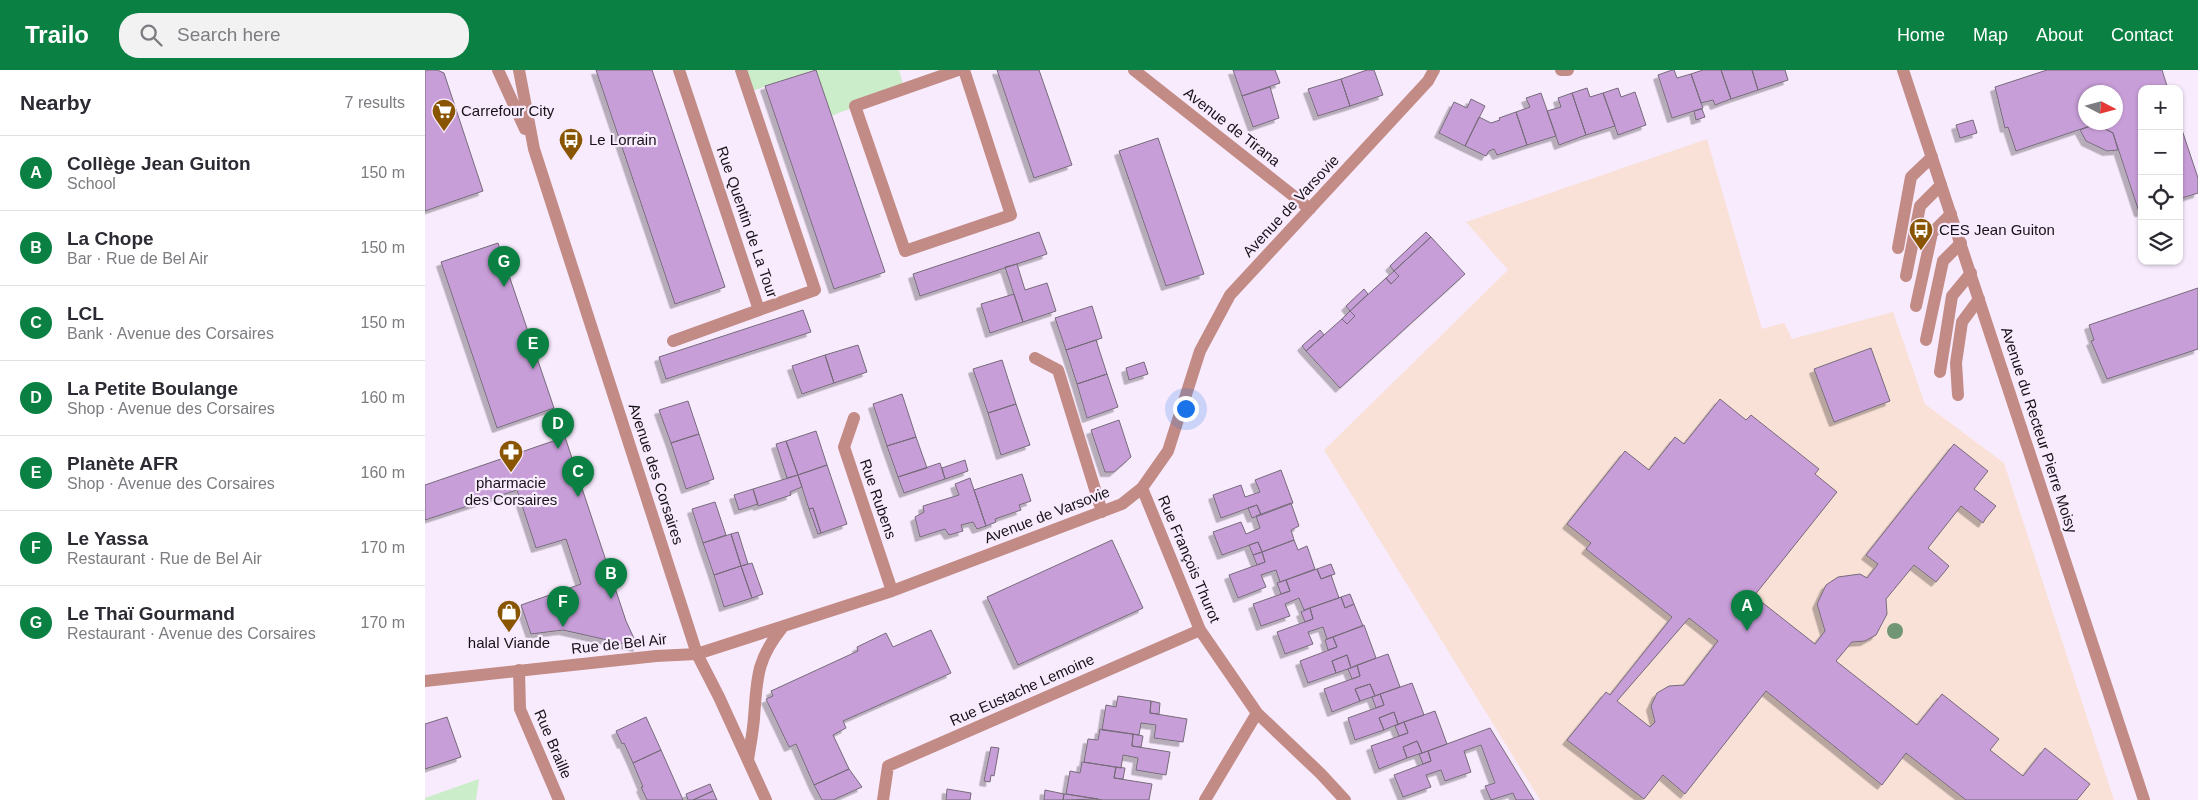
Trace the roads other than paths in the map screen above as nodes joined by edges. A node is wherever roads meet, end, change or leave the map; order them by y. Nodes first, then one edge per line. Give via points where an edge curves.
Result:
1 (498, 70) edge
2 (519, 70) edge
3 (679, 70) edge
4 (741, 70) edge
5 (958, 70) edge
6 (964, 70) edge
7 (1133, 70) edge
8 (1434, 70) edge
9 (1561, 70) edge
10 (1568, 70) edge
11 (1903, 70) edge
12 (534, 150) junction
13 (1932, 157) junction
14 (1941, 185) junction
15 (1310, 209) junction
16 (1951, 214) junction
17 (1961, 243) junction
18 (1897, 248) dead end
19 (1971, 273) junction
20 (1906, 276) dead end
21 (1979, 298) junction
22 (1915, 306) dead end
23 (759, 310) junction
24 (1926, 340) dead end
25 (673, 341) dead end
26 (1035, 358) dead end
27 (1940, 372) dead end
28 (1958, 396) dead end
29 (854, 418) dead end
30 (1142, 488) junction
31 (1102, 512) junction
32 (892, 591) junction
33 (782, 628) junction
34 (1200, 630) junction
35 (697, 654) junction
36 (519, 670) junction
37 (425, 681) edge
38 (1257, 713) junction
39 (748, 760) junction
40 (559, 800) edge
41 (765, 800) edge
42 (883, 800) edge
43 (1205, 800) edge
44 (1345, 800) edge
45 (2144, 800) edge

1 - 12 street, Avenue des Corsaires
2 - 12 street, Avenue des Corsaires
3 - 23 street, Rue Quentin de La Tour
4 - 23 street, Rue Quentin de La Tour via 815,290
5 - 6 street via 855,106 905,251 1011,215
7 - 15 street, Avenue de Tirana
8 - 15 street, Avenue de Varsovie via 1428,81
9 - 10 street
11 - 13 street, Avenue du Recteur Pierre Moisy
12 - 35 street, Avenue des Corsaires
13 - 14 street, Avenue du Recteur Pierre Moisy
13 - 18 street via 1911,177
14 - 16 street, Avenue du Recteur Pierre Moisy
14 - 20 street via 1920,206
15 - 30 street, Avenue de Varsovie via 1230,295 1200,351 1168,451
16 - 17 street, Avenue du Recteur Pierre Moisy
16 - 22 street via 1932,233
17 - 19 street, Avenue du Recteur Pierre Moisy
17 - 24 street via 1943,261
19 - 21 street, Avenue du Recteur Pierre Moisy
19 - 27 street via 1952,296
21 - 28 street via 1962,322 1956,363
21 - 45 street, Avenue du Recteur Pierre Moisy
23 - 25 street
26 - 31 street via 1058,370
29 - 32 street, Rue Rubens via 844,447
30 - 31 street, Avenue de Varsovie via 1121,504
30 - 34 street, Rue François Thurot
31 - 32 street, Avenue de Varsovie
32 - 33 street, Avenue de Varsovie
33 - 35 street, Avenue de Varsovie
33 - 39 street via 770,643 755,688
34 - 38 street, Rue François Thurot
34 - 42 street, Rue Eustache Lemoine via 888,766
35 - 36 street, Rue de Bel Air
35 - 39 street, Avenue des Corsaires
36 - 37 street, Rue de Bel Air
36 - 40 street, Rue Braille via 521,709
38 - 43 street
38 - 44 street, Rue François Thurot
39 - 41 street, Avenue des Corsaires

